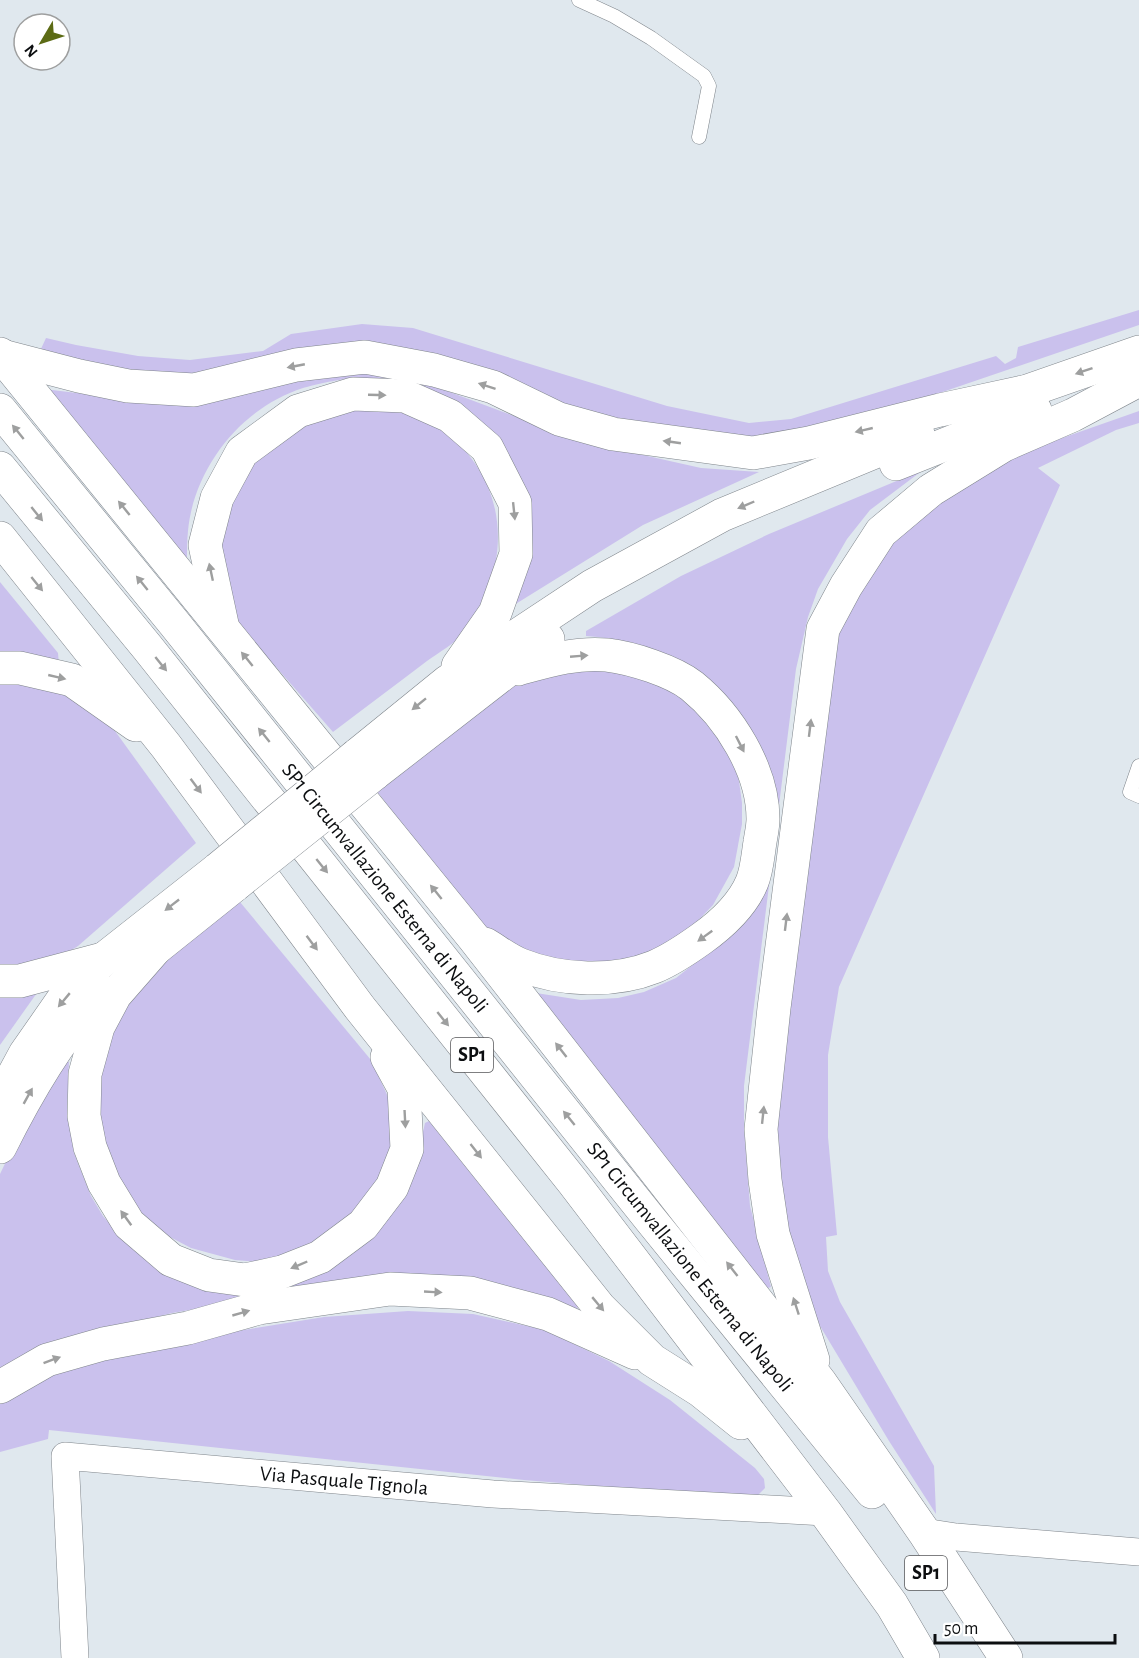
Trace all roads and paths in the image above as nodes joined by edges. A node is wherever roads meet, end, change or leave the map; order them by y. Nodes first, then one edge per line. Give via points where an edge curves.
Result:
1 (579, 0) edge
2 (699, 137) dead end
3 (1, 355) edge
4 (1138, 372) edge
5 (1023, 392) junction
6 (0, 410) edge
7 (0, 468) edge
8 (0, 538) edge
9 (223, 629) junction
10 (0, 668) edge
11 (502, 674) junction
12 (447, 682) junction
13 (166, 746) junction
14 (365, 764) junction
15 (1139, 766) edge
16 (1139, 796) edge
17 (226, 877) junction
18 (473, 937) junction
19 (157, 947) junction
20 (105, 958) junction
21 (0, 981) edge
22 (360, 1008) junction
23 (0, 1100) edge
24 (0, 1147) edge
25 (652, 1360) junction
26 (820, 1382) junction
27 (0, 1387) edge
28 (781, 1455) junction
29 (847, 1460) junction
30 (825, 1512) junction
31 (924, 1532) junction
32 (1139, 1552) edge
33 (75, 1658) edge
34 (923, 1658) edge
35 (980, 1658) edge
36 (1006, 1658) edge

1 - 2 lane via 651,38 704,76 709,86
5 -> 3 highway via 753,453 613,435 559,419 493,387 434,370 365,357 296,365 194,390 128,386
9 -> 3 highway
4 -> 5 highway
4 - 11 highway via 814,497 703,549 602,602
26 -> 4 highway via 773,1234 761,1129 823,629 882,532 931,490 1004,445 1072,415
5 -> 12 highway via 722,515 592,586
29 -> 6 highway, SP1 Circumvallazione Esterna di Napoli / SP1
7 -> 28 highway, SP1 Circumvallazione Esterna di Napoli / SP1 via 573,1182
8 -> 13 highway, SP1
9 -> 12 highway via 205,545 217,498 242,452 298,411 353,394 405,396 450,416 487,448 515,503 516,554 495,613
18 -> 9 highway
10 -> 13 highway via 20,668 72,680
11 - 14 highway
11 -> 18 highway via 557,658 609,655 663,671 691,685 734,731 758,789 763,819 753,881 737,909 685,950 655,967 623,976 586,978 553,974 520,965
12 -> 14 highway
13 -> 22 highway, SP1
14 - 17 highway, bridge
15 - 16 lane via 1130,792
17 - 19 highway
17 -> 20 highway
26 -> 18 highway
22 -> 19 highway via 404,1088 407,1149 392,1187 363,1226 320,1257 282,1272 245,1280 208,1275 171,1260 129,1224 104,1183 90,1147 84,1116 85,1074 98,1027 115,995
24 -> 19 highway via 46,1064 93,1002
20 - 21 highway via 20,981
20 -> 23 highway via 64,998 25,1054
22 -> 25 highway, SP1 via 600,1308
27 -> 25 highway via 47,1360 103,1344 188,1328 259,1308 390,1290 470,1293 548,1314
25 - 28 highway, SP1 via 701,1391
26 - 29 highway
26 - 31 highway
28 - 30 highway, SP1 Circumvallazione Esterna di Napoli / SP1
29 - 35 highway, SP1 Circumvallazione Esterna di Napoli / SP1 via 897,1528
30 - 33 street, Via Pasquale Tignola via 493,1494 65,1456
30 - 34 highway, SP1 Circumvallazione Esterna di Napoli / SP1 via 892,1605
31 - 32 street
31 - 36 highway

